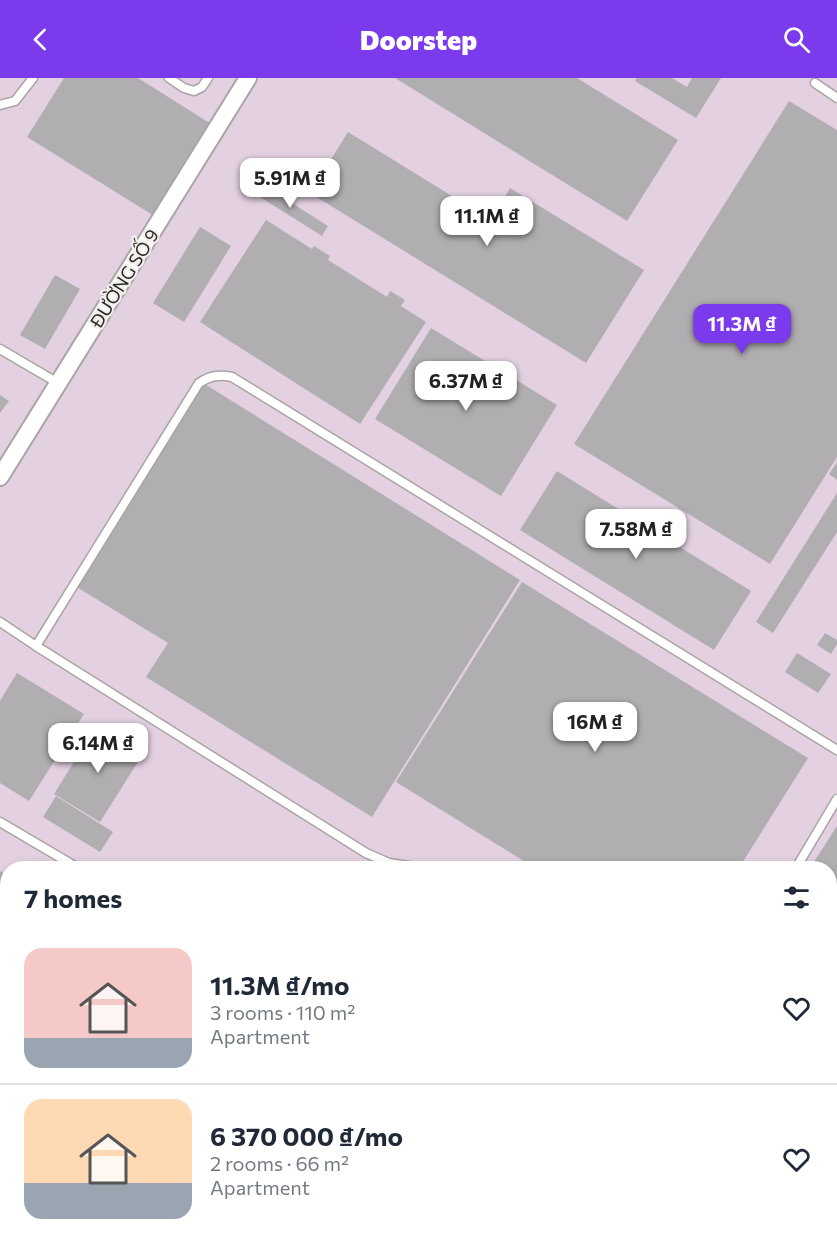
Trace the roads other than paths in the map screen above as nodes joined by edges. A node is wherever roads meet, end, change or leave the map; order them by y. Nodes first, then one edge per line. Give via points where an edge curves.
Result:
1 (33, 78) edge
2 (169, 78) edge
3 (208, 78) edge
4 (248, 78) edge
5 (815, 83) dead end
6 (837, 98) edge
7 (0, 105) edge
8 (0, 349) edge
9 (58, 383) junction
10 (0, 476) edge
11 (0, 622) edge
12 (36, 646) junction
13 (837, 750) edge
14 (837, 798) edge
15 (0, 822) edge
16 (66, 861) edge
17 (384, 861) edge
18 (800, 861) edge

1 - 7 lane via 15,101
2 - 3 lane via 194,91
4 - 9 street, ĐƯỜNG SỐ 9
5 - 6 lane
8 - 9 lane
9 - 10 street, ĐƯỜNG SỐ 9
11 - 12 lane
12 - 13 lane via 199,383 223,375 252,389
12 - 17 lane
14 - 18 lane
15 - 16 lane

